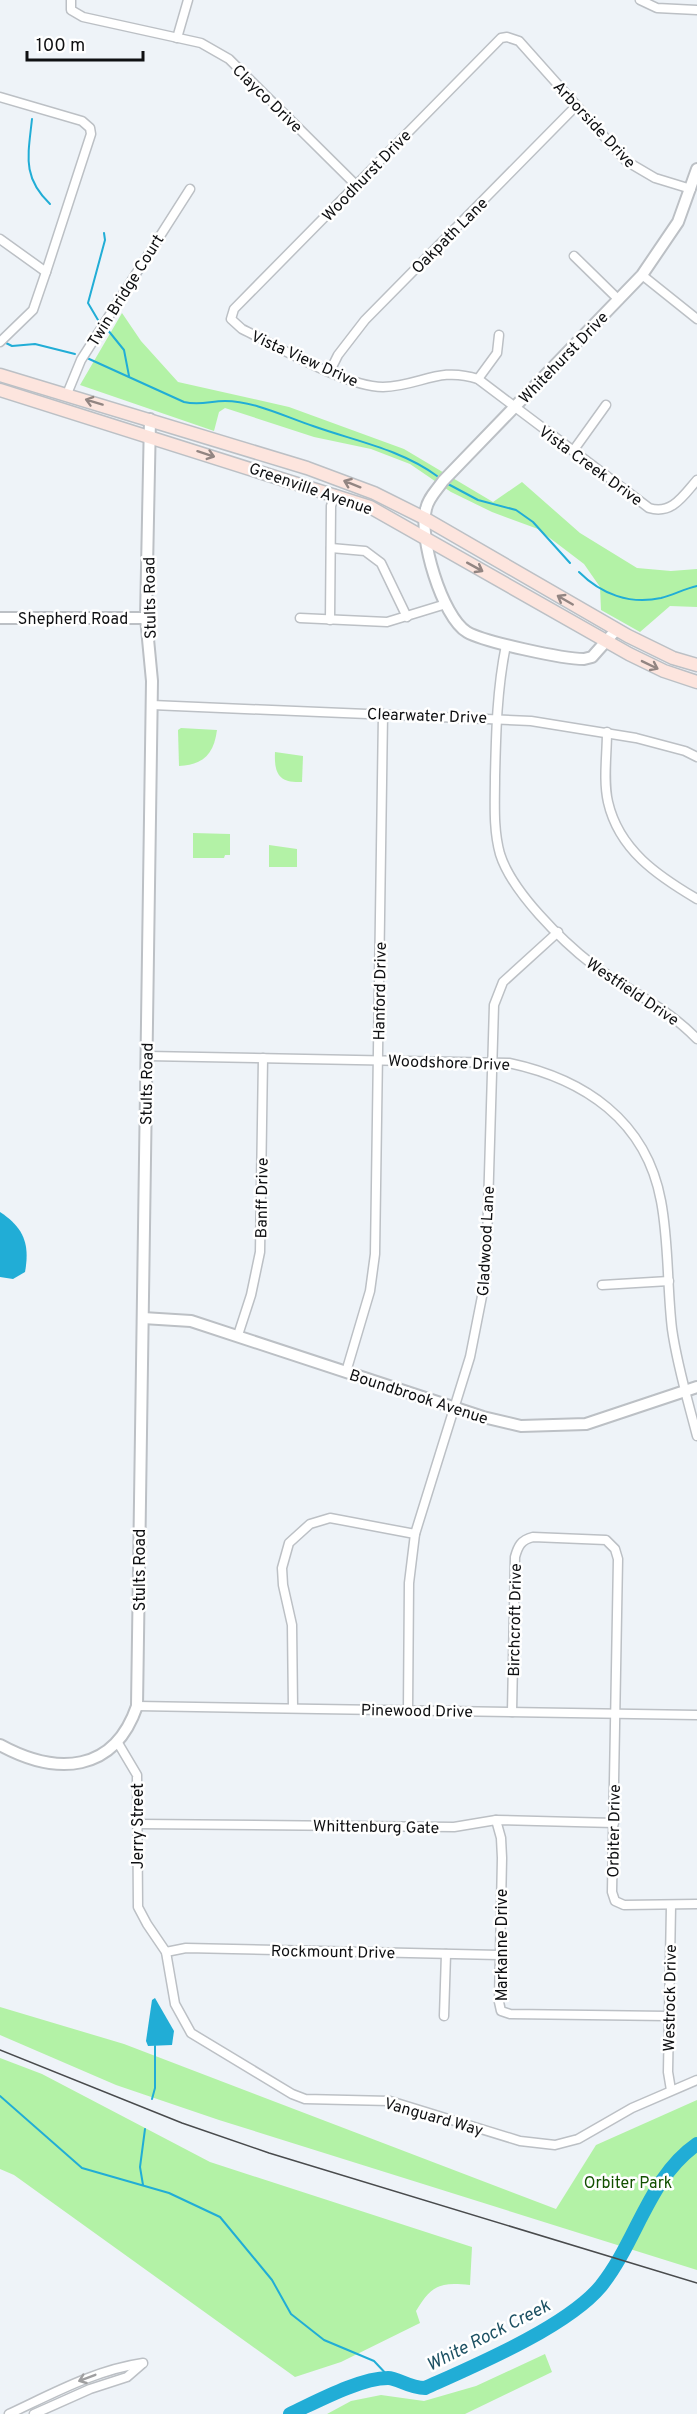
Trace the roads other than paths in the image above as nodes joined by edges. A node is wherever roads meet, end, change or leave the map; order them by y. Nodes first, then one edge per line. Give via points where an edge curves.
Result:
1 (71, 0) edge
2 (188, 0) edge
3 (640, 0) edge
4 (697, 10) edge
5 (507, 37) joint
6 (177, 38) junction
7 (0, 97) edge
8 (576, 106) junction
9 (697, 169) edge
10 (356, 185) junction
11 (190, 189) dead end
12 (694, 190) edge
13 (0, 239) edge
14 (574, 256) dead end
15 (46, 272) junction
16 (642, 275) junction
17 (619, 300) junction
18 (231, 319) joint
19 (697, 319) edge
20 (499, 335) dead end
21 (0, 342) edge
22 (330, 371) junction
23 (0, 375) edge
24 (478, 379) junction
25 (0, 390) edge
26 (67, 394) junction
27 (606, 405) dead end
28 (515, 407) junction
29 (150, 419) junction
30 (150, 436) junction
31 (573, 451) junction
32 (697, 480) edge
33 (334, 494) junction
34 (424, 518) junction
35 (425, 537) junction
36 (331, 548) junction
37 (447, 604) junction
38 (407, 617) junction
39 (0, 618) edge
40 (146, 618) junction
41 (300, 618) dead end
42 (330, 620) junction
43 (616, 630) junction
44 (607, 641) junction
45 (506, 645) junction
46 (697, 665) edge
47 (697, 682) edge
48 (152, 705) junction
49 (383, 714) junction
50 (496, 718) junction
51 (608, 732) junction
52 (697, 757) edge
53 (697, 898) edge
54 (558, 932) junction
55 (697, 1039) edge
56 (147, 1056) junction
57 (263, 1058) junction
58 (379, 1060) junction
59 (491, 1062) junction
60 (669, 1281) junction
61 (602, 1285) dead end
62 (142, 1318) junction
63 (238, 1335) junction
64 (346, 1372) junction
65 (697, 1386) edge
66 (685, 1389) junction
67 (454, 1407) junction
68 (697, 1436) edge
69 (415, 1534) junction
70 (137, 1706) junction
71 (293, 1708) junction
72 (408, 1710) junction
73 (512, 1712) junction
74 (615, 1714) junction
75 (697, 1715) edge
76 (118, 1743) junction
77 (0, 1745) edge
78 (496, 1820) junction
79 (614, 1823) junction
80 (138, 1824) junction
81 (137, 1884) joint
82 (697, 1904) edge
83 (671, 1906) junction
84 (166, 1952) junction
85 (446, 1954) junction
86 (499, 1955) junction
87 (444, 2016) dead end
88 (668, 2016) junction
89 (697, 2080) edge
90 (671, 2090) junction
91 (9, 2414) edge
92 (34, 2414) edge

1 - 6 street, Clayco Drive via 71,10 83,17
2 - 6 street
3 - 4 street via 657,8
5 - 8 street, Arborside Drive via 519,41
5 - 10 street, Woodhurst Drive via 496,42
6 - 10 street, Clayco Drive via 201,43 234,63
7 - 15 street via 82,121 90,128
8 - 12 street, Arborside Drive via 633,166 655,178
8 - 22 street, Oakpath Lane via 365,320 338,354
9 - 12 street, Whitehurst Drive
10 - 18 street, Woodhurst Drive via 234,309
11 - 26 street, Twin Bridge Court via 81,360
12 - 16 street, Whitehurst Drive via 672,234
13 - 15 street
14 - 17 street
15 - 21 street via 33,310
16 - 17 street, Whitehurst Drive
16 - 19 street
17 - 28 street, Whitehurst Drive
18 - 22 street, Vista View Drive via 242,329
20 - 24 street via 496,353
22 - 24 street, Vista View Drive via 368,386 384,387 442,373
23 - 26 main road, Greenville Avenue
24 - 28 street, Vista View Drive
25 - 30 main road, Greenville Avenue
29 -> 26 main road, Greenville Avenue
27 - 31 street
28 - 31 street, Vista Creek Drive
28 - 34 street, Whitehurst Drive via 443,481 429,501
29 - 30 street, Stults Road
34 -> 29 main road, Greenville Avenue via 346,481
30 -> 33 main road, Greenville Avenue
30 - 40 street, Stults Road
31 - 32 street, Vista Creek Drive via 656,510 675,505
33 - 35 main road, Greenville Avenue via 377,510
33 - 36 street
34 - 35 street, Whitehurst Drive
43 -> 34 main road, Greenville Avenue
35 - 37 street, Whitehurst Drive
35 -> 44 main road, Greenville Avenue
36 - 38 street via 365,551 381,563
36 - 42 street
37 - 38 street
37 - 45 street, Whitehurst Drive via 458,625 467,632
38 - 42 street via 387,622
39 - 40 street, Shepherd Road
40 - 48 street, Stults Road
41 - 42 street
43 - 44 street, Whitehurst Drive
43 - 46 main road, Greenville Avenue via 650,648
44 - 45 street, Whitehurst Drive via 592,657 584,659
44 -> 47 main road, Greenville Avenue via 664,671
45 - 50 street, Westfield Drive
48 - 49 street, Clearwater Drive
48 - 56 street, Stults Road
49 - 50 street, Clearwater Drive
49 - 58 street, Hanford Drive
50 - 51 street, Clearwater Drive
50 - 54 street, Westfield Drive via 495,817 501,855 522,893
51 - 52 street, Clearwater Drive
51 - 53 street via 608,802 622,836 644,864
54 - 55 street, Westfield Drive via 595,966 658,1004
54 - 59 street, Gladwood Lane via 512,972 497,994
56 - 57 street, Woodshore Drive
56 - 62 street, Stults Road
57 - 58 street, Woodshore Drive
57 - 63 street, Banff Drive via 260,1252
58 - 59 street, Woodshore Drive
58 - 64 street, Hanford Drive via 375,1254 370,1290
59 - 60 street, Woodshore Drive via 534,1068 565,1079 617,1115 639,1144 654,1175 664,1218
59 - 67 street, Gladwood Lane via 486,1276 480,1317
60 - 61 street
60 - 66 street, Woodshore Drive via 673,1336
62 - 63 street, Boundbrook Avenue via 191,1321
62 - 70 street, Stults Road
63 - 64 street, Boundbrook Avenue
64 - 67 street, Boundbrook Avenue
65 - 66 street, Boundbrook Avenue
66 - 67 street, Boundbrook Avenue via 606,1418 566,1426 521,1426
66 - 68 street, Woodshore Drive
67 - 69 street, Gladwood Lane
69 - 71 street via 330,1518 310,1524 289,1543 282,1568 292,1625
69 - 72 street, Gladwood Lane via 409,1583
70 - 71 street, Pinewood Drive
70 - 76 street, Stults Road
71 - 72 street, Pinewood Drive
72 - 73 street, Pinewood Drive
73 - 74 street, Pinewood Drive
73 - 74 street, Birchcroft Drive via 518,1547 532,1537 567,1537 606,1540 618,1559
74 - 75 street, Pinewood Drive
74 - 79 street, Orbiter Drive
76 - 77 street, Stults Road via 94,1759 65,1764 32,1759
76 - 80 street, Jerry Street via 135,1769
78 - 79 street, Whittenburg Gate
78 - 80 street, Whittenburg Gate via 454,1827
78 - 86 street, Markanne Drive via 502,1858
79 - 83 street, Orbiter Drive via 615,1901 624,1905
80 - 81 street, Jerry Street
81 - 84 street, Vanguard Way via 141,1914
82 - 83 street, Orbiter Drive
83 - 88 street, Westrock Drive
84 - 85 street, Rockmount Drive via 186,1948
84 - 90 street, Vanguard Way via 175,2004 191,2033 305,2099 390,2100 520,2141 555,2145 578,2139
85 - 86 street, Rockmount Drive
85 - 87 street
86 - 88 street, Markanne Drive via 501,2011
88 - 90 street, Westrock Drive
89 - 90 street, Vanguard Way
92 -> 91 street via 127,2377 143,2363 86,2378

